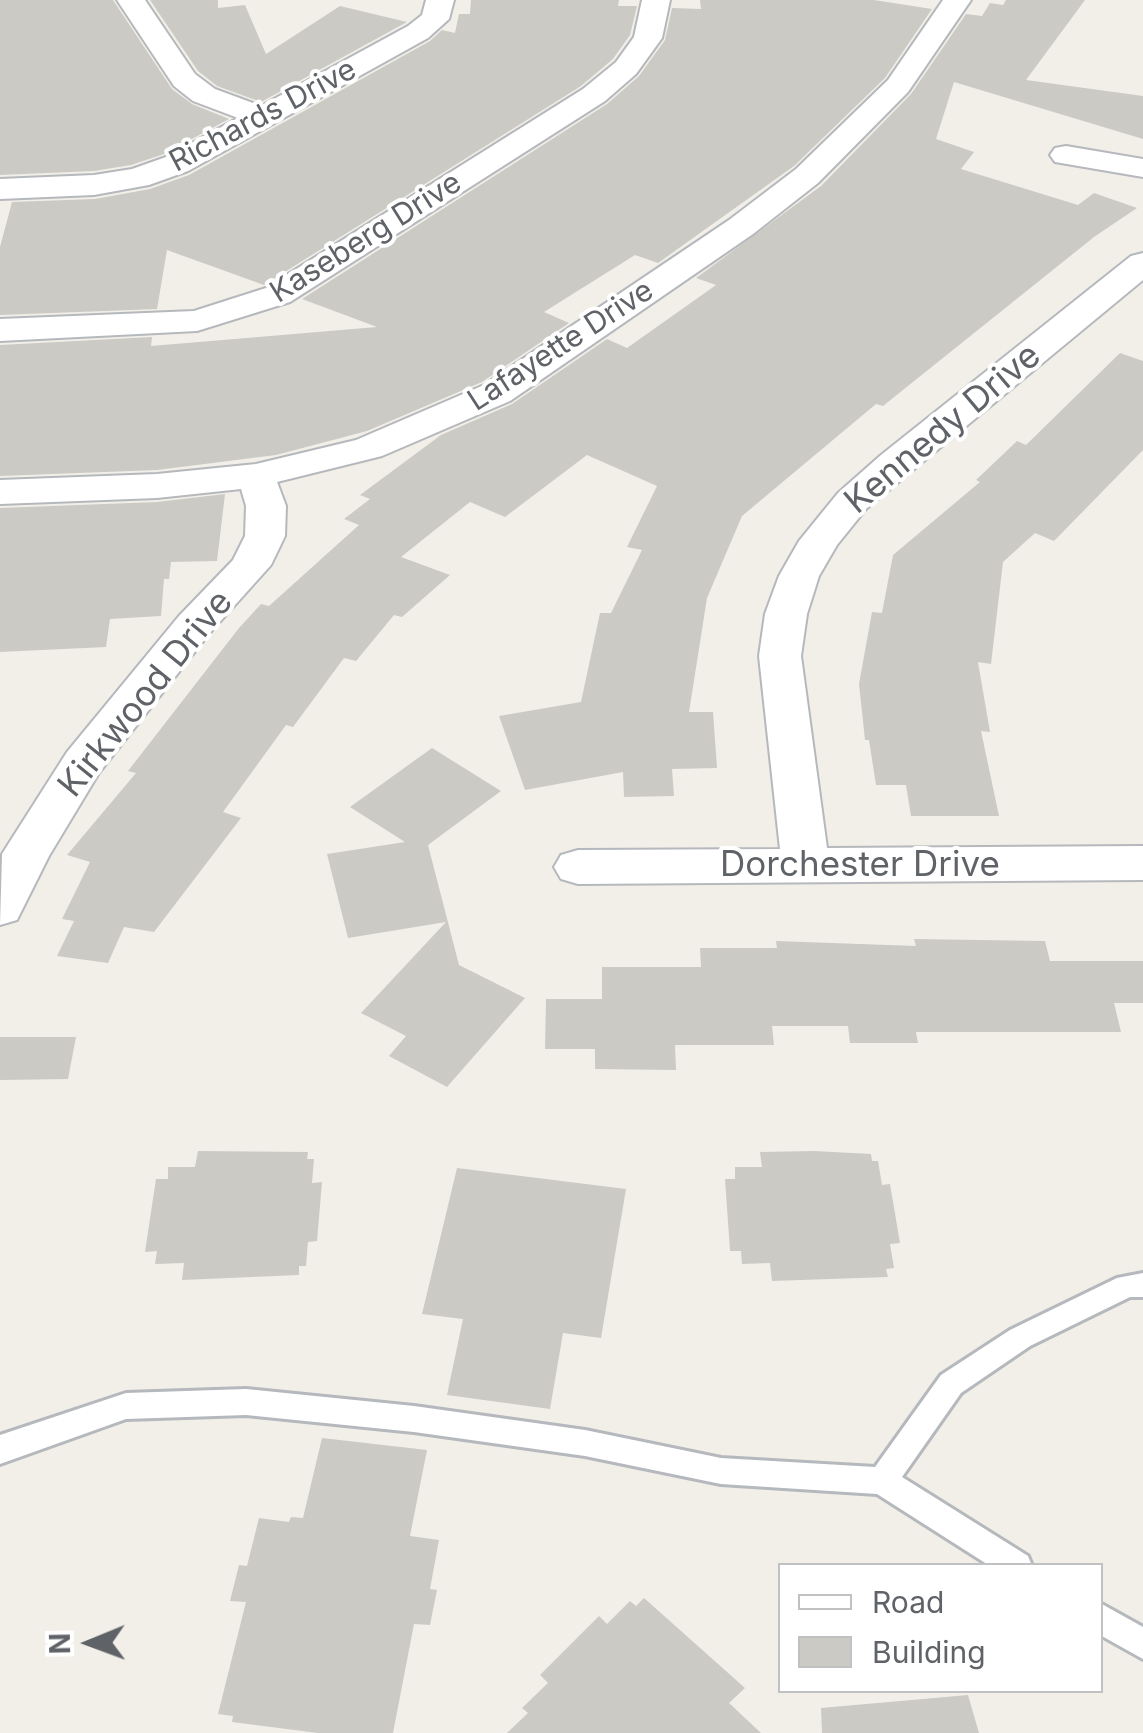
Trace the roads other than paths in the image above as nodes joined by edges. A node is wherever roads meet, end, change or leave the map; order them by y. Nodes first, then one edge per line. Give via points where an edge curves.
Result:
1 (131, 0) edge
2 (440, 0) edge
3 (656, 0) edge
4 (957, 0) edge
5 (265, 118) junction
6 (1066, 155) dead end
7 (1143, 168) edge
8 (0, 189) edge
9 (1143, 263) edge
10 (0, 330) edge
11 (256, 476) junction
12 (0, 492) edge
13 (1143, 863) edge
14 (806, 866) junction
15 (578, 868) dead end
16 (0, 908) edge
17 (1143, 1285) edge
18 (0, 1451) edge
19 (882, 1481) junction
20 (1013, 1563) edge
21 (1103, 1620) edge
22 (1143, 1644) edge

1 - 5 street via 184,80 204,95
2 - 5 street, Richards Drive via 435,19 418,32
3 - 10 street, Kaseberg Drive via 648,38 594,94 278,295 198,322
4 - 11 street, Lafayette Drive via 898,86 808,176 741,227 497,392 369,448
5 - 8 street, Richards Drive via 138,178
6 - 7 street
9 - 14 street, Kennedy Drive via 896,463 818,541 786,614 780,656
11 - 12 street, Lafayette Drive
11 - 16 street, Kirkwood Drive via 266,506 265,536 251,566 82,763
13 - 14 street, Dorchester Drive
14 - 15 street, Dorchester Drive
17 - 19 lane via 1127,1286 1020,1338 951,1384
18 - 19 lane via 126,1406 246,1402 414,1419 721,1471
19 - 20 lane
21 - 22 lane

